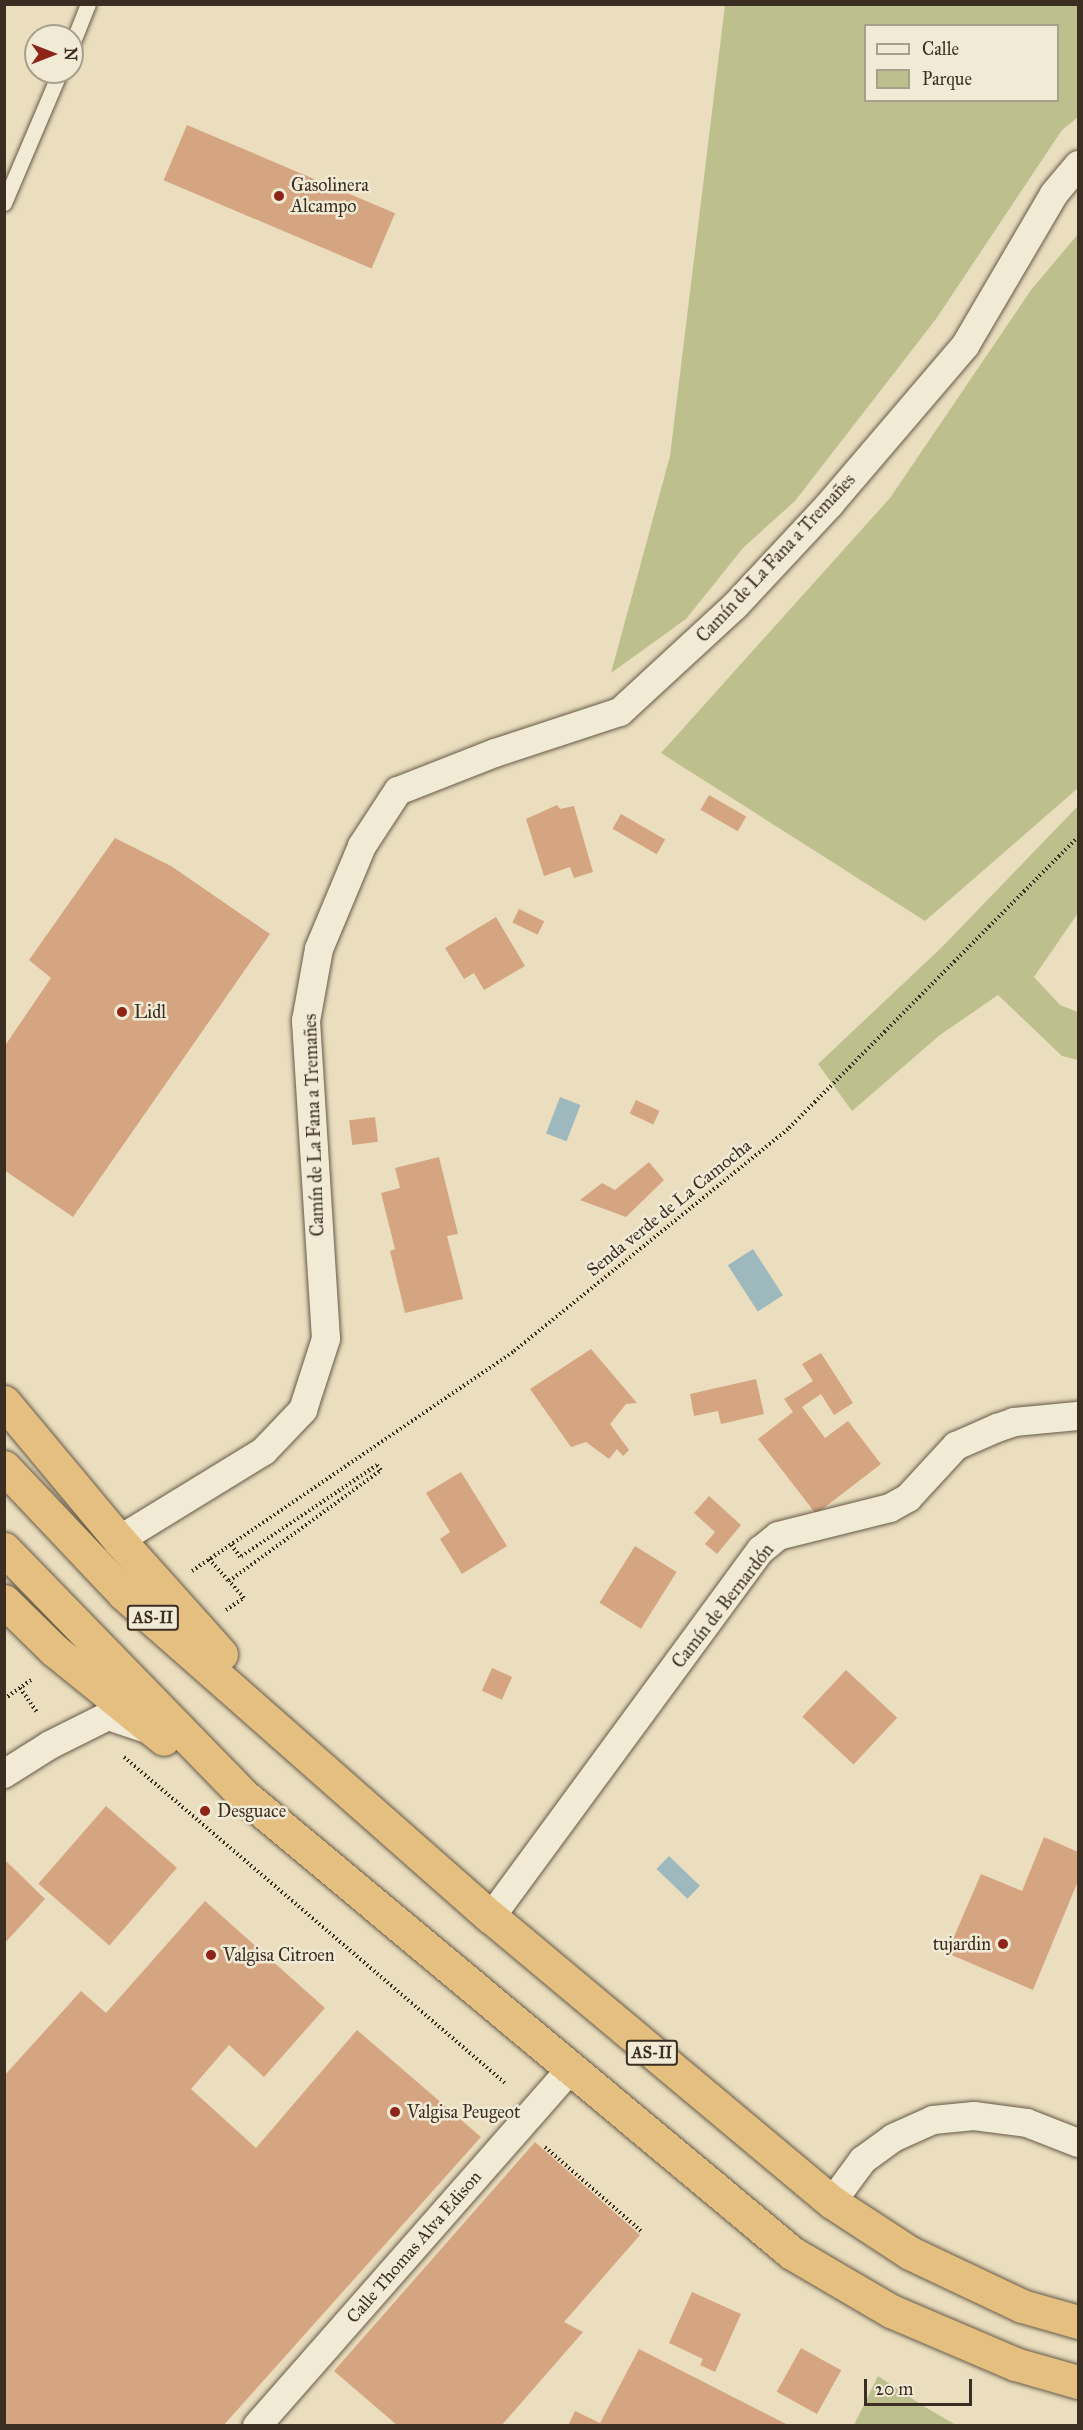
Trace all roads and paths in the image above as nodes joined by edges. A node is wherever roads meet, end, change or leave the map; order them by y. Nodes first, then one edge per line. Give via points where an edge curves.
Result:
1 (88, 4) edge
2 (80, 24) edge
3 (55, 84) edge
4 (1078, 165) edge
5 (4, 203) edge
6 (1078, 837) edge
7 (4, 1402) edge
8 (1078, 1416) edge
9 (4, 1467) edge
10 (119, 1540) junction
11 (231, 1544) junction
12 (4, 1549) edge
13 (209, 1559) junction
14 (188, 1574) dead end
15 (229, 1581) junction
16 (4, 1601) edge
17 (224, 1612) dead end
18 (36, 1677) dead end
19 (20, 1688) junction
20 (4, 1699) edge
21 (38, 1712) dead end
22 (148, 1729) junction
23 (118, 1753) dead end
24 (313, 1756) junction
25 (4, 1774) edge
26 (232, 1785) junction
27 (491, 1917) junction
28 (571, 2069) junction
29 (505, 2083) dead end
30 (535, 2138) dead end
31 (1078, 2143) edge
32 (832, 2202) junction
33 (641, 2231) dead end
34 (1074, 2320) edge
35 (1075, 2381) edge
36 (256, 2426) edge

1 - 2 lane
3 - 5 lane
4 - 10 street, Camín de La Fana a Tremañes via 1054,194 965,346 830,504 735,606 620,712 495,753 398,791 362,846 319,949 306,1021 326,1339 303,1410 264,1451
6 - 11 path, Senda verde de La Camocha via 789,1128 514,1351
7 - 10 highway
8 - 27 street, Camín de Bernardón via 1014,1422 997,1428 956,1446 908,1498 890,1508 778,1536 761,1550
9 - 24 highway, AS-II via 123,1593
10 - 24 highway
11 - 13 path, Senda verde de La Camocha
11 - 15 path via 240,1557 377,1465 381,1470
12 - 26 highway
13 - 14 path, Senda verde de La Camocha
13 - 15 path
15 - 17 path via 244,1598
16 - 22 highway via 54,1650
18 - 19 path
19 - 20 path
19 - 21 path
22 - 25 street via 108,1716
22 - 26 highway
23 - 29 path
24 - 27 highway, AS-II
26 - 28 highway
27 - 32 highway, AS-II
28 - 35 highway via 792,2253 891,2311 1015,2364
28 - 36 street, Calle Thomas Alva Edison
30 - 33 path
31 - 32 street via 1027,2123 974,2116 933,2120 893,2138 863,2160
32 - 34 highway, AS-II via 910,2253 1022,2306

